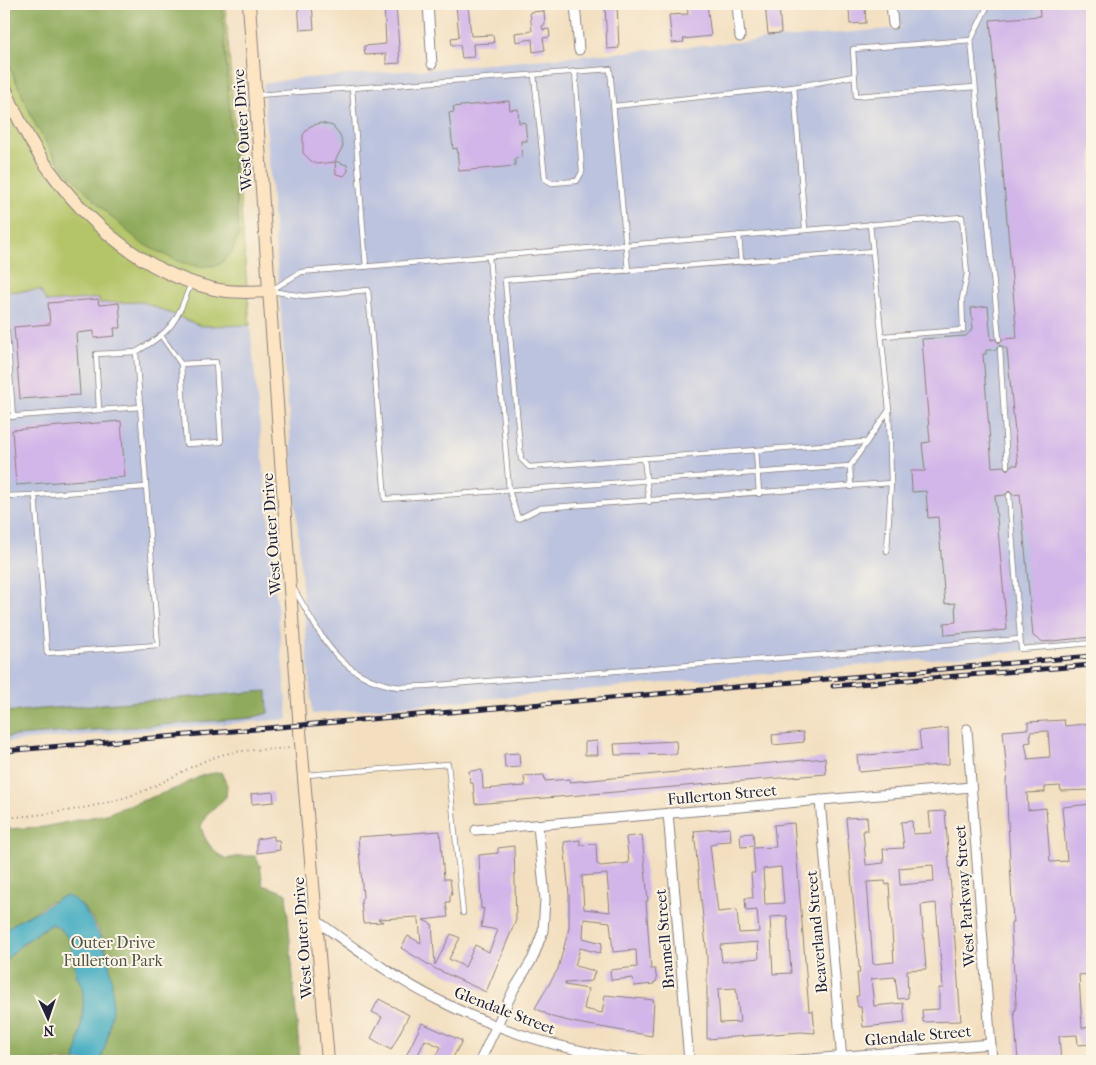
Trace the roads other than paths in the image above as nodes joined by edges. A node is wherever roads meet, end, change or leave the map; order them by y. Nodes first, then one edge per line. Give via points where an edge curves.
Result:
1 (249, 4) edge
2 (428, 4) edge
3 (575, 4) edge
4 (738, 4) edge
5 (891, 4) edge
6 (985, 4) edge
7 (892, 24) dead end
8 (740, 37) dead end
9 (970, 40) junction
10 (579, 50) dead end
11 (432, 64) dead end
12 (575, 72) junction
13 (534, 74) junction
14 (854, 76) junction
15 (4, 84) edge
16 (794, 87) junction
17 (975, 87) junction
18 (352, 88) junction
19 (256, 96) junction
20 (614, 106) junction
21 (870, 224) junction
22 (805, 229) junction
23 (739, 235) junction
24 (625, 244) junction
25 (873, 251) junction
26 (489, 256) junction
27 (741, 262) junction
28 (366, 267) junction
29 (628, 271) junction
30 (191, 282) junction
31 (270, 291) junction
32 (7, 332) dead end
33 (883, 336) junction
34 (162, 337) junction
35 (999, 339) dead end
36 (1000, 349) dead end
37 (136, 352) junction
38 (180, 364) junction
39 (141, 407) junction
40 (99, 410) junction
41 (889, 410) junction
42 (13, 416) junction
43 (4, 417) edge
44 (865, 442) junction
45 (756, 450) junction
46 (644, 458) junction
47 (850, 466) junction
48 (1006, 466) dead end
49 (758, 472) junction
50 (647, 480) junction
51 (891, 483) junction
52 (146, 486) junction
53 (850, 487) junction
54 (509, 490) junction
55 (4, 493) edge
56 (759, 494) junction
57 (35, 495) junction
58 (1009, 495) dead end
59 (649, 502) junction
60 (887, 551) dead end
61 (290, 584) junction
62 (1020, 638) junction
63 (1092, 643) edge
64 (967, 729) dead end
65 (304, 775) junction
66 (971, 787) junction
67 (820, 800) junction
68 (668, 813) junction
69 (538, 824) junction
70 (476, 830) dead end
71 (463, 913) dead end
72 (317, 921) junction
73 (497, 1027) junction
74 (990, 1044) junction
75 (842, 1059) edge
76 (328, 1061) edge
77 (480, 1061) edge
78 (644, 1061) edge
79 (689, 1061) edge
80 (787, 1061) edge
81 (992, 1061) edge

1 - 19 main road, West Outer Drive
2 - 11 street
3 - 10 street
4 - 8 street
5 - 7 street
6 - 9 lane via 986,9
9 - 14 lane via 853,49
9 - 17 lane
12 - 13 lane
12 - 13 lane via 582,172 577,181 552,183 544,180
12 - 20 lane via 610,69
13 - 18 lane
14 - 16 lane
14 - 17 lane via 856,96
15 - 30 main road via 33,145 74,199 130,250
16 - 20 lane
16 - 22 lane
17 - 35 lane
18 - 19 lane
18 - 28 lane
19 - 31 main road, West Outer Drive
20 - 24 lane
21 - 22 lane
21 - 25 lane
21 - 33 lane via 962,217 967,274 962,299 963,330
22 - 23 lane
23 - 24 lane
23 - 27 lane
24 - 26 lane
24 - 29 lane
25 - 27 lane
25 - 33 lane
26 - 28 lane
26 - 54 lane
27 - 29 lane
28 - 31 lane via 301,272
29 - 46 lane via 505,280 521,458 529,467
30 - 31 main road via 215,290
30 - 34 lane via 178,318
31 - 54 lane via 304,296 368,290 385,499
31 - 61 main road, West Outer Drive
32 - 42 lane
33 - 41 lane
34 - 37 lane
34 - 38 lane
36 - 48 lane
37 - 39 lane
37 - 40 lane via 96,354
38 - 38 lane via 216,362 221,442 186,444
39 - 40 lane
39 - 52 lane
40 - 42 lane
41 - 44 lane
41 - 51 lane
42 - 43 lane
44 - 45 lane
44 - 47 lane
45 - 46 lane
45 - 49 lane
46 - 50 lane
47 - 49 lane
47 - 53 lane
49 - 50 lane
49 - 56 lane
50 - 54 lane
50 - 59 lane
51 - 53 lane
51 - 60 lane
52 - 57 lane
52 - 57 lane via 158,644 149,645 47,653
53 - 56 lane
54 - 59 lane via 518,519 540,508
55 - 57 lane via 4,496
56 - 59 lane
58 - 62 lane
61 - 62 lane via 327,647 338,658 352,671 394,686
61 - 65 main road, West Outer Drive
62 - 63 lane via 1021,649
64 - 66 street, West Parkway Street
65 - 71 lane via 448,764
65 - 72 main road, West Outer Drive
66 - 67 street, Fullerton Street
66 - 74 street, West Parkway Street
67 - 68 street, Fullerton Street
67 - 75 street, Beaverland Street
68 - 69 street, Fullerton Street
68 - 79 street, Bramell Street
69 - 70 street, Fullerton Street
69 - 73 street via 545,899 543,931 533,958 514,989
72 - 73 street, Glendale Street via 368,958 436,1000
72 - 76 main road, West Outer Drive
73 - 77 street
73 - 78 street, Glendale Street via 571,1050
74 - 75 street, Glendale Street
74 - 81 street, West Parkway Street
75 - 80 street, Glendale Street

